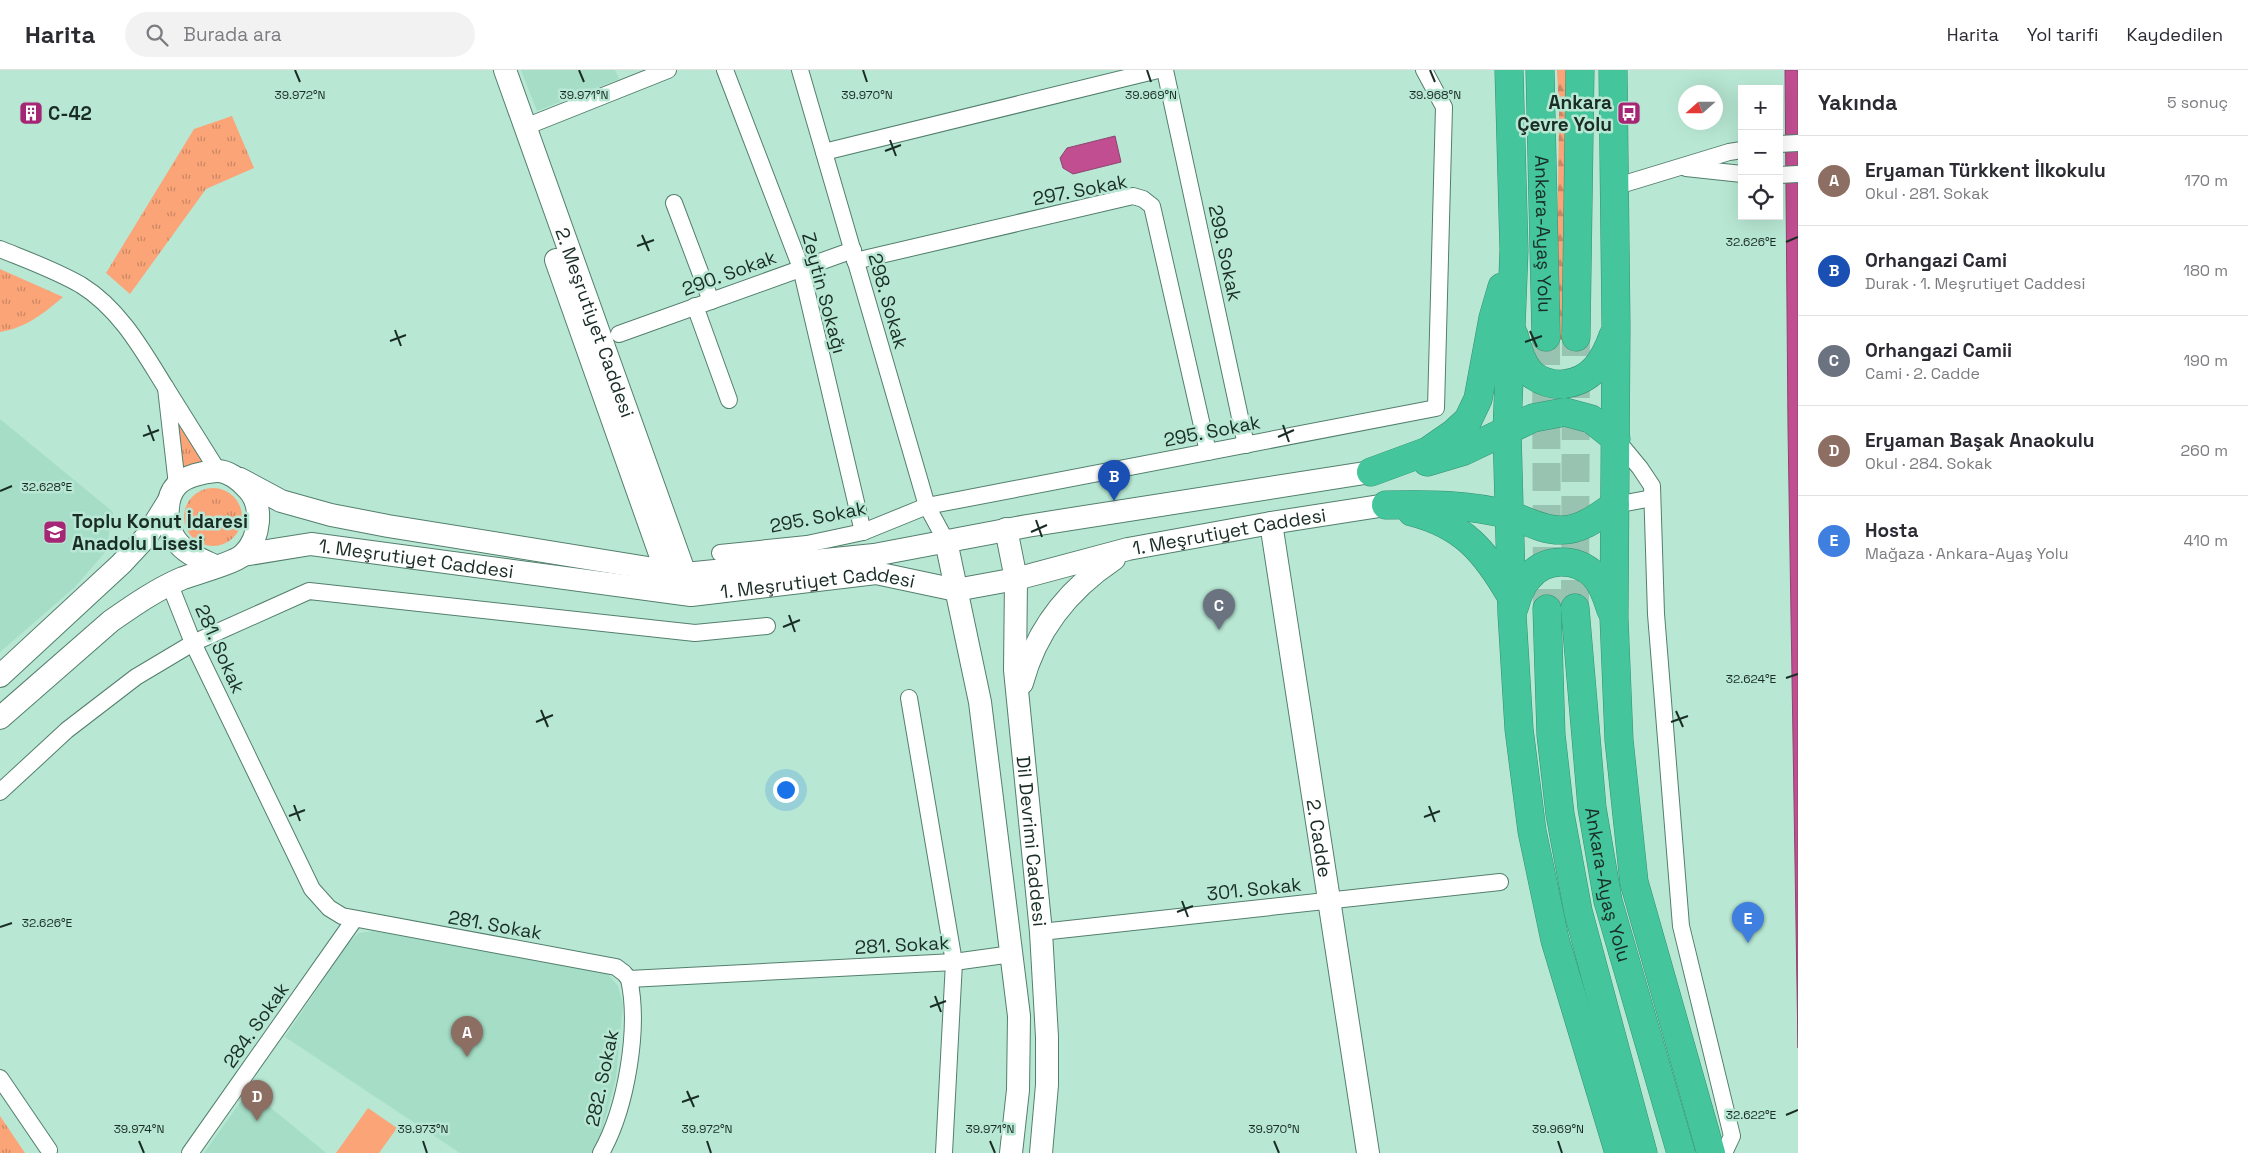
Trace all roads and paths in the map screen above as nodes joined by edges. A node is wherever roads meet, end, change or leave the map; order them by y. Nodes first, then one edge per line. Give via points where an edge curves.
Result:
1 (489, 70) edge
2 (504, 70) edge
3 (668, 70) edge
4 (725, 70) edge
5 (800, 70) edge
6 (1158, 70) edge
7 (1165, 70) edge
8 (1424, 70) edge
9 (1509, 70) edge
10 (1540, 70) edge
11 (1580, 70) edge
12 (1613, 70) edge
13 (1118, 75) edge
14 (535, 123) dead end
15 (1798, 143) edge
16 (1783, 144) edge
17 (1738, 151) edge
18 (824, 152) junction
19 (1678, 168) junction
20 (1738, 174) edge
21 (1614, 187) junction
22 (674, 203) dead end
23 (0, 248) edge
24 (1514, 250) junction
25 (854, 255) junction
26 (801, 268) junction
27 (711, 301) junction
28 (695, 306) junction
29 (1511, 326) junction
30 (1616, 326) junction
31 (619, 334) dead end
32 (1576, 336) tunnel mouth
33 (1546, 337) tunnel mouth
34 (166, 388) junction
35 (729, 400) dead end
36 (1507, 432) junction
37 (1616, 439) junction
38 (1246, 445) junction
39 (1208, 452) junction
40 (218, 471) junction
41 (1371, 472) junction
42 (240, 479) junction
43 (173, 492) junction
44 (1652, 498) junction
45 (1386, 505) junction
46 (1615, 505) junction
47 (927, 506) junction
48 (1509, 515) junction
49 (1271, 523) junction
50 (1006, 529) junction
51 (863, 532) junction
52 (946, 541) junction
53 (1128, 549) junction
54 (720, 553) dead end
55 (243, 555) junction
56 (215, 566) junction
57 (675, 573) junction
58 (1016, 579) junction
59 (170, 585) junction
60 (956, 590) junction
61 (1512, 606) junction
62 (1575, 608) tunnel mouth
63 (1547, 610) tunnel mouth
64 (1614, 618) junction
65 (767, 626) dead end
66 (193, 643) junction
67 (0, 676) edge
68 (909, 698) dead end
69 (1018, 698) junction
70 (0, 718) edge
71 (0, 792) edge
72 (1500, 882) dead end
73 (1329, 901) junction
74 (354, 920) junction
75 (1041, 932) junction
76 (1012, 954) junction
77 (954, 962) junction
78 (629, 979) junction
79 (0, 1078) edge
80 (50, 1150) dead end
81 (190, 1153) edge
82 (601, 1153) edge
83 (944, 1153) edge
84 (1011, 1153) edge
85 (1041, 1153) edge
86 (1368, 1153) edge
87 (1618, 1153) edge
88 (1643, 1153) edge
89 (1681, 1153) edge
90 (1711, 1153) edge
91 (1724, 1153) edge

1 - 57 main road, 2. Meşrutiyet Caddesi
2 - 57 main road, 2. Meşrutiyet Caddesi
3 - 14 street
4 - 26 street, Zeytin Sokağı
5 - 18 street, 298. Sokak
6 - 13 street
7 - 38 street, 299. Sokak
8 - 38 street, 295. Sokak via 1444,107 1436,408
9 - 24 highway
10 - 33 highway, Ankara-Ayaş Yolu
11 - 32 highway, Ankara-Ayaş Yolu
12 - 21 highway
13 - 18 street
15 - 16 street
17 - 19 street
18 - 25 street, 298. Sokak
19 - 20 street
19 - 21 street
21 - 30 highway
22 - 27 street
23 - 34 street via 54,271 101,300 142,349
24 - 29 highway
24 - 41 highway via 1493,318 1478,399 1468,420 1428,451
25 - 26 street, 290. Sokak
25 - 39 street, 297. Sokak via 1133,196 1143,199 1152,206
25 - 47 street, 298. Sokak
26 - 27 street, 290. Sokak
26 - 51 street, Zeytin Sokağı
27 - 28 street, 290. Sokak
28 - 31 street, 290. Sokak
28 - 35 street
29 - 30 highway via 1521,358 1533,375 1557,384 1579,381 1595,370 1607,354
29 - 36 highway
30 - 37 highway
34 - 40 street
34 - 43 street
36 - 37 highway via 1533,418 1565,412 1591,419
36 - 41 highway via 1429,462
36 - 48 highway
37 - 44 street via 1652,486
37 - 46 highway
38 - 39 street, 295. Sokak
39 - 47 street, 295. Sokak
40 - 42 main road
40 - 43 main road via 197,474
41 - 50 main road, 1. Meşrutiyet Caddesi
42 - 55 main road via 258,506 259,523
42 - 57 main road, 1. Meşrutiyet Caddesi via 281,501 331,515
43 - 56 main road via 168,522 174,538 185,550
43 - 67 main road via 156,523 126,558
44 - 46 street
44 - 91 street via 1656,614 1681,926 1732,1136
45 - 48 highway via 1435,504
45 - 49 main road, 1. Meşrutiyet Caddesi
45 - 61 highway via 1423,514 1448,525 1471,541 1495,569
46 - 48 highway via 1588,524 1561,530 1534,526
46 - 64 highway
47 - 51 street, 295. Sokak
47 - 52 street, 298. Sokak
48 - 61 highway
49 - 53 main road, 1. Meşrutiyet Caddesi
49 - 73 main road, 2. Cadde
50 - 52 main road, 1. Meşrutiyet Caddesi
50 - 58 main road, Dil Devrimi Caddesi
51 - 54 street, 295. Sokak via 807,544
52 - 57 main road, 1. Meşrutiyet Caddesi via 874,555
52 - 60 main road, Dil Devrimi Caddesi
53 - 58 main road, 1. Meşrutiyet Caddesi
53 - 69 main road via 1089,575 1046,624 1028,660
55 - 56 main road
55 - 60 main road, 1. Meşrutiyet Caddesi via 311,544 691,595 876,572
56 - 59 main road
58 - 60 main road, 1. Meşrutiyet Caddesi
58 - 69 main road, Dil Devrimi Caddesi via 1015,670
59 - 66 street, 281. Sokak
59 - 70 main road via 111,621
60 - 76 main road, Dil Devrimi Caddesi via 980,702
61 - 64 highway via 1529,576 1544,565 1562,561 1579,564 1595,576 1606,593
61 - 87 highway via 1519,729 1532,831 1555,940
62 - 89 highway, Ankara-Ayaş Yolu via 1592,808 1608,901
63 - 88 highway, Ankara-Ayaş Yolu via 1552,735 1560,814 1578,911
64 - 90 highway via 1619,740 1634,882
65 - 66 street via 695,633 308,591
66 - 71 street via 136,677 67,730
66 - 74 street, 281. Sokak via 312,888 329,908
68 - 77 street
69 - 75 main road, Dil Devrimi Caddesi
72 - 73 street, 301. Sokak
73 - 75 street, 301. Sokak
73 - 86 main road, 2. Cadde
74 - 78 street, 281. Sokak via 616,966
74 - 81 street, 284. Sokak
75 - 85 main road, Dil Devrimi Caddesi via 1047,1085
76 - 77 street, 281. Sokak
76 - 84 main road, Dil Devrimi Caddesi via 1018,1016 1018,1090
77 - 78 street, 281. Sokak
77 - 83 street
78 - 82 street, 282. Sokak via 634,1022 629,1065 610,1137
79 - 80 street

